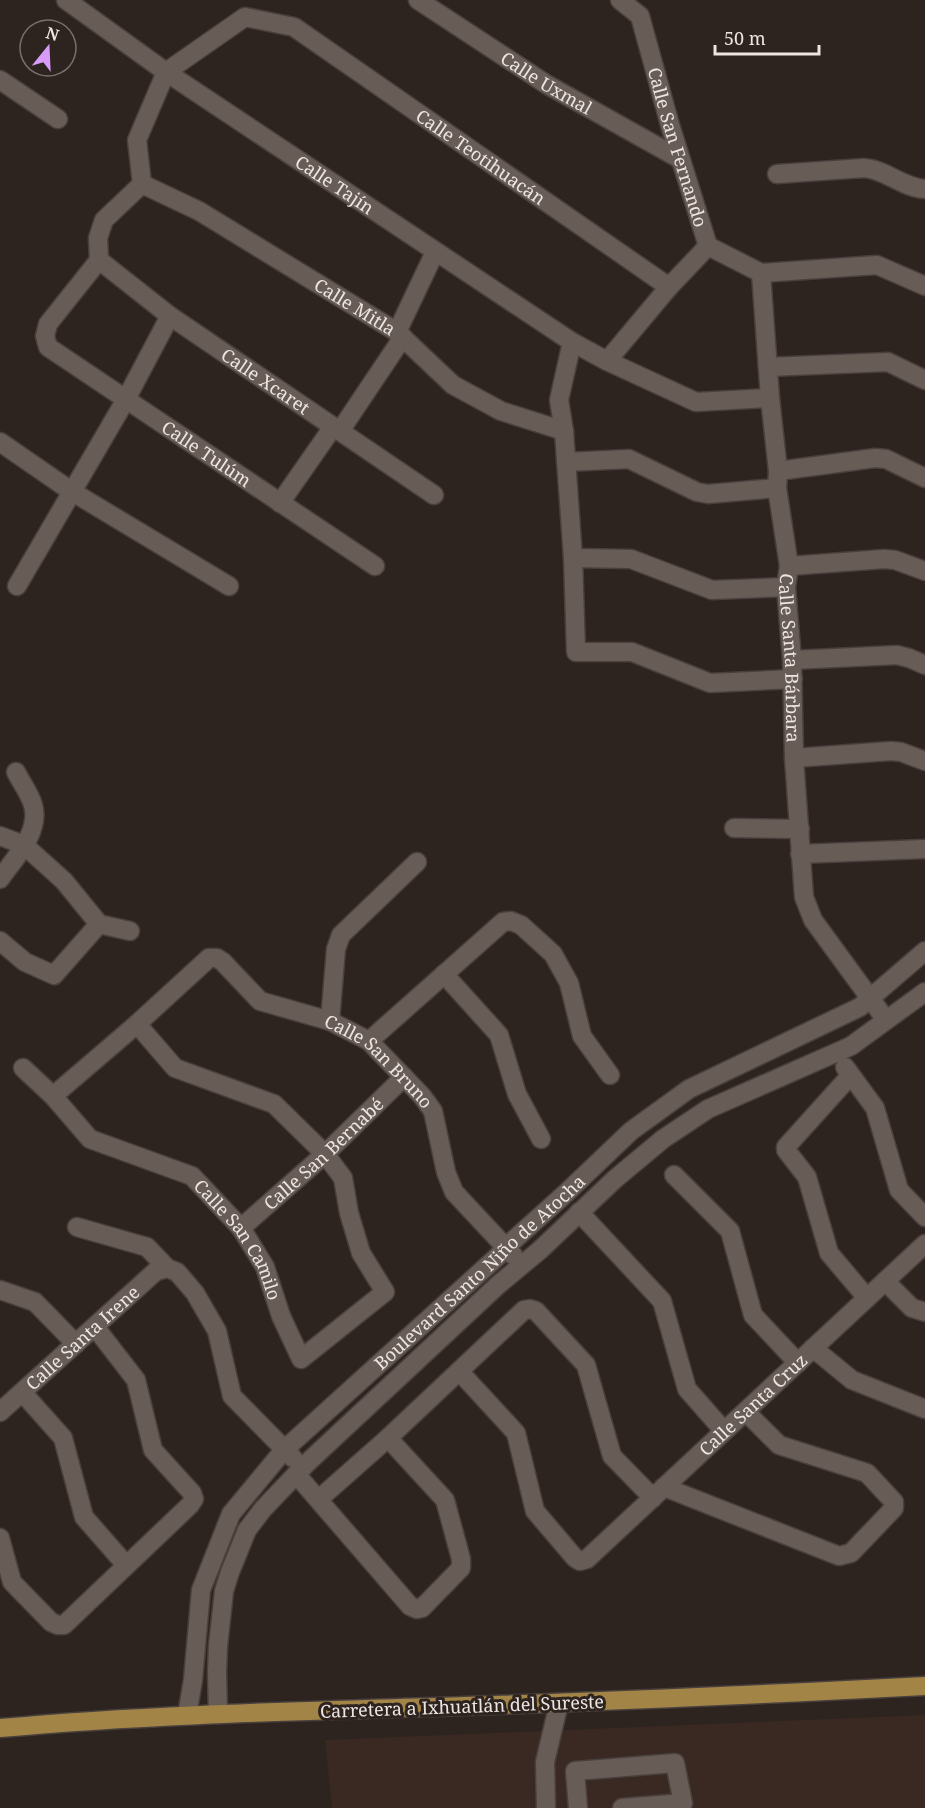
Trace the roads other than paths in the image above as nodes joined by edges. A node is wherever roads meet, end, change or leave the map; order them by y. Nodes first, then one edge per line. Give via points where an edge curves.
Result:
1 (66, 0) edge
2 (417, 0) edge
3 (620, 0) edge
4 (166, 72) junction
5 (0, 80) edge
6 (58, 118) dead end
7 (680, 159) junction
8 (777, 174) dead end
9 (142, 184) junction
10 (925, 189) edge
11 (708, 246) junction
12 (435, 252) junction
13 (99, 260) junction
14 (760, 273) junction
15 (925, 286) edge
16 (669, 287) junction
17 (170, 316) junction
18 (400, 334) junction
19 (572, 342) junction
20 (607, 361) junction
21 (768, 366) junction
22 (925, 380) edge
23 (770, 398) junction
24 (125, 401) junction
25 (337, 429) junction
26 (564, 431) junction
27 (0, 442) edge
28 (566, 462) junction
29 (925, 478) edge
30 (778, 480) junction
31 (71, 491) junction
32 (434, 495) dead end
33 (280, 503) junction
34 (573, 558) junction
35 (375, 566) dead end
36 (789, 566) junction
37 (925, 571) edge
38 (17, 586) dead end
39 (229, 586) dead end
40 (786, 587) junction
41 (792, 660) junction
42 (925, 665) edge
43 (793, 679) junction
44 (794, 758) junction
45 (925, 761) edge
46 (16, 772) dead end
47 (734, 828) dead end
48 (800, 829) junction
49 (0, 836) edge
50 (24, 845) junction
51 (925, 849) edge
52 (800, 854) junction
53 (417, 862) dead end
54 (0, 879) edge
55 (99, 924) junction
56 (130, 931) dead end
57 (0, 941) edge
58 (925, 951) edge
59 (444, 974) junction
60 (925, 992) edge
61 (871, 998) junction
62 (886, 1020) junction
63 (330, 1021) junction
64 (137, 1024) junction
65 (369, 1041) junction
66 (837, 1052) junction
67 (23, 1068) dead end
68 (610, 1075) dead end
69 (850, 1076) junction
70 (404, 1077) junction
71 (54, 1096) junction
72 (541, 1139) dead end
73 (325, 1154) junction
74 (674, 1175) dead end
75 (579, 1212) junction
76 (925, 1217) edge
77 (77, 1227) dead end
78 (241, 1228) junction
79 (925, 1244) edge
80 (506, 1247) junction
81 (521, 1266) junction
82 (167, 1268) junction
83 (885, 1281) junction
84 (0, 1290) edge
85 (867, 1298) junction
86 (925, 1312) edge
87 (95, 1327) junction
88 (76, 1344) junction
89 (813, 1348) junction
90 (798, 1363) junction
91 (459, 1371) junction
92 (22, 1392) junction
93 (925, 1408) edge
94 (1, 1409) edge
95 (746, 1412) junction
96 (724, 1431) junction
97 (388, 1438) junction
98 (284, 1450) junction
99 (299, 1471) junction
100 (659, 1492) junction
101 (319, 1499) junction
102 (0, 1538) edge
103 (126, 1565) junction
104 (925, 1686) edge
105 (559, 1703) junction
106 (218, 1713) junction
107 (188, 1715) junction
108 (0, 1728) edge
109 (546, 1808) edge
110 (578, 1808) edge
111 (622, 1808) edge

1 - 4 street, Calle Tajín
2 - 7 street, Calle Uxmal via 546,84
3 - 7 street, Calle San Fernando via 640,16
4 - 9 street via 136,140
4 - 12 street, Calle Tajín
4 - 16 street, Calle Teotihuacán via 245,17 294,27
5 - 6 street
7 - 11 street, Calle San Fernando
8 - 10 street via 873,168
9 - 13 street via 104,220 98,238
9 - 18 street, Calle Mitla via 199,211
11 - 14 street, Calle San Fernando
11 - 16 street
12 - 18 street
12 - 19 street, Calle Tajín
13 - 17 street, Calle Xcaret
13 - 24 street, Calle Tulúm via 48,324 45,336 48,347
14 - 15 street via 877,265
14 - 21 street, Calle Santa Bárbara
16 - 20 street
17 - 24 street
17 - 25 street, Calle Xcaret
18 - 25 street
18 - 26 street, Calle Mitla via 453,384 501,411
19 - 20 street, Calle Tajín
19 - 26 street via 559,400
20 - 23 street, Calle Tajín via 696,402
21 - 22 street via 877,361 888,362
21 - 23 street, Calle Santa Bárbara
23 - 30 street, Calle Santa Bárbara
24 - 31 street
24 - 33 street, Calle Tulúm
25 - 32 street, Calle Xcaret
25 - 33 street
26 - 28 street
27 - 31 street
28 - 30 street via 629,459 696,492 708,494
28 - 34 street
29 - 30 street via 886,459 875,458
30 - 36 street, Calle Santa Bárbara
31 - 38 street
31 - 39 street
33 - 35 street, Calle Tulúm
34 - 40 street via 631,559 712,590
34 - 43 street via 576,652 632,652 710,683
36 - 37 street via 884,559
36 - 40 street, Calle Santa Bárbara
40 - 41 street, Calle Santa Bárbara
41 - 42 street via 897,656
41 - 43 street, Calle Santa Bárbara
43 - 44 street, Calle Santa Bárbara
44 - 45 street via 891,751
44 - 48 street, Calle Santa Bárbara
46 - 50 street via 33,805 35,822
47 - 48 street
48 - 52 street, Calle Santa Bárbara
49 - 50 street
50 - 54 street
50 - 55 street via 64,881
51 - 52 street
52 - 61 street, Calle Santa Bárbara via 804,897 813,920
53 - 63 street via 341,935 336,949
55 - 56 street
55 - 57 street via 54,975 25,962
58 - 61 street, Boulevard Santo Niño de Atocha
59 - 65 street
59 - 68 street via 503,922 521,925 553,954 569,983 582,1036
59 - 72 street via 498,1035 517,1094
60 - 62 street, Boulevard Santo Niño de Atocha
61 - 62 street, Calle Santa Bárbara
61 - 80 street, Boulevard Santo Niño de Atocha via 860,1007 689,1089 631,1131
62 - 66 street, Boulevard Santo Niño de Atocha
63 - 64 street, Calle San Bruno via 260,1001 223,962 209,958
63 - 65 street, Calle San Bruno
64 - 71 street
64 - 73 street via 175,1068 274,1104
65 - 70 street, Calle San Bruno
66 - 69 street
66 - 75 street, Boulevard Santo Niño de Atocha via 708,1109 663,1139
67 - 71 street, Calle San Camilo
69 - 76 street via 875,1108 899,1190
69 - 85 street via 786,1150 807,1177 829,1253
70 - 73 street, Calle San Bernabé
70 - 80 street, Calle San Bruno via 433,1110 454,1192
71 - 78 street, Calle San Camilo via 90,1139 192,1176
73 - 78 street, Calle San Bernabé
73 - 78 street, Calle San Camilo via 343,1178 362,1253 385,1292 301,1359 281,1317 265,1267
74 - 90 street via 730,1231 753,1315
75 - 81 street, Boulevard Santo Niño de Atocha
75 - 96 street via 662,1302 687,1389
77 - 82 street via 147,1247
79 - 83 street, Calle Santa Cruz
80 - 81 street, Calle San Bruno
80 - 98 street, Boulevard Santo Niño de Atocha
81 - 99 street, Boulevard Santo Niño de Atocha via 432,1344
82 - 87 street, Calle Santa Irene via 156,1271
82 - 98 street via 177,1272 195,1293 217,1331 232,1396
83 - 85 street, Calle Santa Cruz
83 - 86 street via 912,1308
84 - 88 street via 35,1302
85 - 89 street, Calle Santa Cruz
87 - 88 street, Calle Santa Irene
87 - 103 street via 136,1380 153,1450 194,1499
88 - 92 street, Calle Santa Irene
89 - 90 street, Calle Santa Cruz
89 - 93 street via 852,1380
90 - 95 street, Calle Santa Cruz
91 - 97 street
91 - 100 street via 524,1310 536,1311 586,1365 612,1456
91 - 100 street, Calle Santa Cruz via 516,1433 535,1511 575,1558 587,1559
92 - 94 street, Calle Santa Irene
92 - 103 street via 63,1438 84,1517
95 - 96 street, Calle Santa Cruz
95 - 100 street via 779,1445 867,1473 894,1502 894,1508 850,1553 839,1556
96 - 100 street, Calle Santa Cruz
97 - 101 street
97 - 101 street via 445,1500 461,1559 461,1568 422,1608 410,1606
98 - 99 street
98 - 107 street, Boulevard Santo Niño de Atocha via 231,1514 201,1590
99 - 101 street
99 - 106 street, Boulevard Santo Niño de Atocha via 247,1530 230,1572 218,1646
102 - 103 street via 12,1582 58,1625 64,1625
104 - 105 main road, Carretera a Ixhuatlán del Sureste
105 - 106 main road, Carretera a Ixhuatlán del Sureste
105 - 109 street via 545,1762
106 - 107 main road, Carretera a Ixhuatlán del Sureste
107 - 108 main road, Carretera a Ixhuatlán del Sureste
110 - 111 street via 575,1771 675,1763 683,1803

